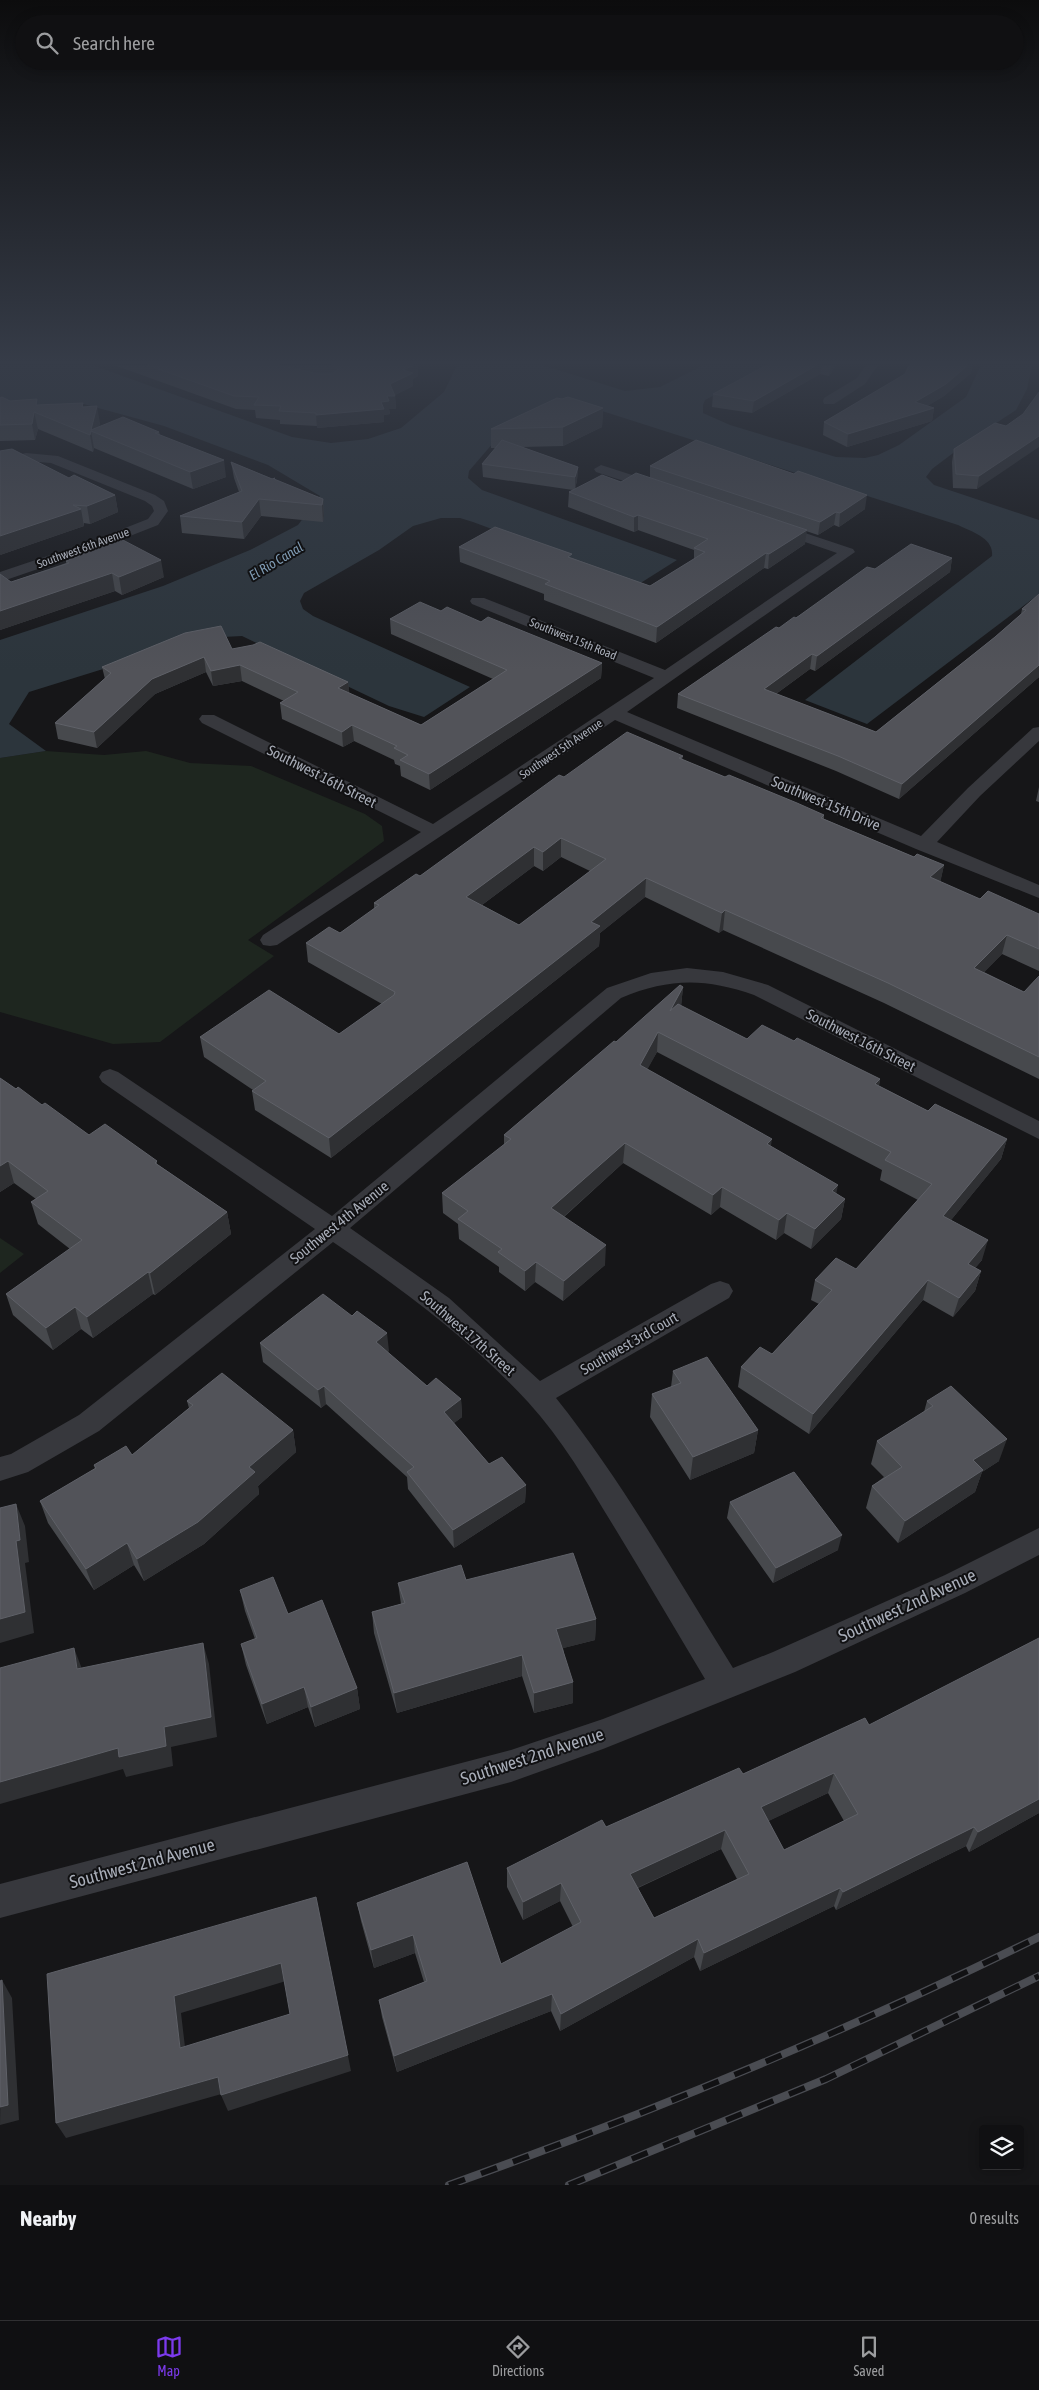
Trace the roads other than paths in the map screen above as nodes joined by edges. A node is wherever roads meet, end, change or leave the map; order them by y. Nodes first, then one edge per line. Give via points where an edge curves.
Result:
1 (73, 467) edge
2 (601, 469) dead end
3 (666, 491) edge
4 (769, 525) edge
5 (0, 577) edge
6 (478, 601) dead end
7 (667, 677) junction
8 (614, 713) junction
9 (208, 719) dead end
10 (1039, 732) edge
11 (435, 832) junction
12 (924, 844) junction
13 (1039, 892) edge
14 (270, 940) dead end
15 (674, 976) joint
16 (110, 1077) dead end
17 (1039, 1132) edge
18 (332, 1229) junction
19 (720, 1291) dead end
20 (538, 1395) junction
21 (0, 1469) edge
22 (1039, 1541) edge
23 (726, 1686) junction
24 (0, 1901) edge

1 - 5 street, Southwest 6th Avenue via 150,498 159,504 161,511 153,522
2 - 3 street
4 - 7 street, Southwest 5th Avenue via 848,552
6 - 7 street, Southwest 15th Road
7 - 8 street, Southwest 5th Avenue
8 - 11 street, Southwest 5th Avenue
8 - 12 street, Southwest 15th Drive
9 - 11 street, Southwest 16th Street
10 - 12 street
11 - 14 street, Southwest 5th Avenue
12 - 13 street, Southwest 15th Drive
15 - 17 street, Southwest 16th Street via 712,976 761,990
15 - 18 street, Southwest 4th Avenue via 635,984 614,993
16 - 18 street, Southwest 17th Street
18 - 20 street, Southwest 17th Street via 440,1305
18 - 21 street, Southwest 4th Avenue via 89,1423 18,1464
19 - 20 street, Southwest 3rd Court
20 - 23 street, Southwest 17th Street via 575,1442 613,1500
22 - 23 street, Southwest 2nd Avenue via 955,1584
23 - 24 street, Southwest 2nd Avenue via 511,1766

